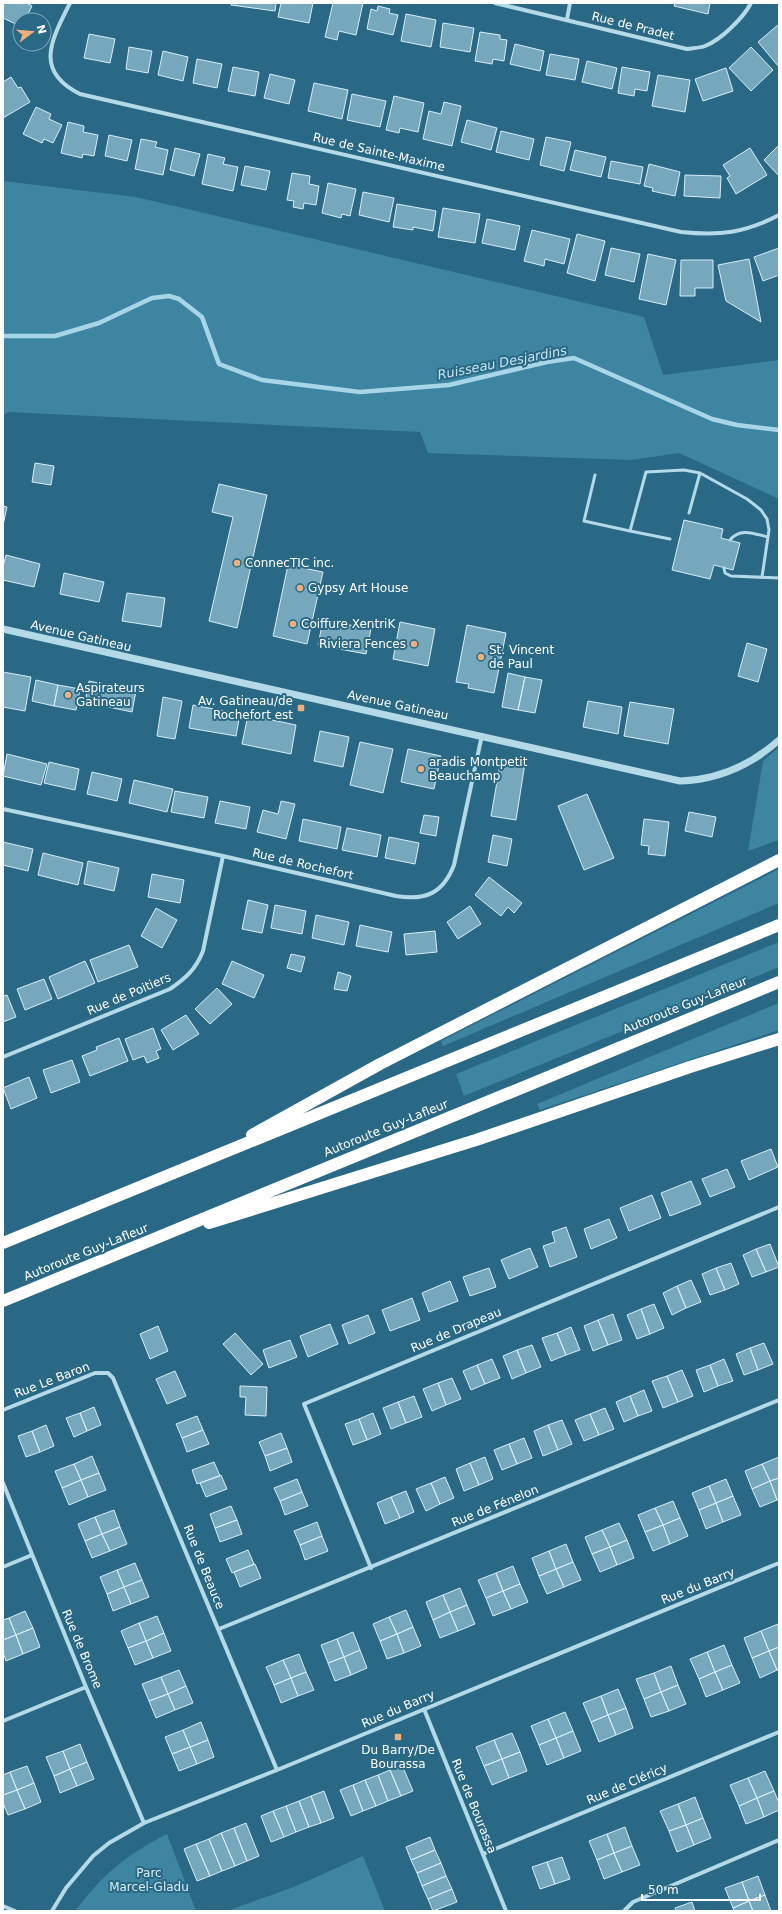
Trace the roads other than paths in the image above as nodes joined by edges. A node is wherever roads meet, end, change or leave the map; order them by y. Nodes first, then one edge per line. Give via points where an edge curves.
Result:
1 (70, 3) edge
2 (495, 3) edge
3 (570, 3) edge
4 (751, 3) edge
5 (567, 19) junction
6 (779, 215) edge
7 (700, 473) junction
8 (595, 475) dead end
9 (689, 514) dead end
10 (630, 531) junction
11 (768, 537) junction
12 (670, 539) dead end
13 (730, 540) dead end
14 (724, 568) dead end
15 (762, 577) junction
16 (779, 578) edge
17 (3, 629) edge
18 (482, 735) junction
19 (779, 740) edge
20 (3, 809) edge
21 (223, 856) junction
22 (779, 860) edge
23 (779, 925) edge
24 (779, 982) edge
25 (779, 1038) edge
26 (3, 1057) edge
27 (202, 1162) junction
28 (779, 1207) edge
29 (3, 1243) edge
30 (132, 1248) junction
31 (3, 1301) edge
32 (108, 1373) joint
33 (779, 1400) edge
34 (3, 1410) edge
35 (3, 1483) edge
36 (32, 1555) junction
37 (779, 1563) edge
38 (3, 1567) edge
39 (372, 1568) junction
40 (219, 1629) junction
41 (86, 1687) junction
42 (424, 1709) junction
43 (3, 1721) edge
44 (779, 1732) edge
45 (277, 1770) junction
46 (144, 1823) junction
47 (779, 1840) edge
48 (483, 1854) junction
49 (3, 1906) edge
50 (15, 1911) edge
51 (52, 1911) edge
52 (506, 1911) edge
53 (624, 1911) edge

1 - 6 street, Rue de Sainte-Maxime via 54,37 50,64 61,82 80,94 681,232 702,234 736,231 753,228
2 - 5 street, Rue de Pradet
3 - 5 street
4 - 5 street, Rue de Pradet via 739,20 714,41 696,48 674,46
7 - 9 lane
7 - 10 lane via 684,470 646,472
7 - 11 lane via 747,499 760,510 767,519
8 - 10 lane via 584,521
10 - 12 lane
11 - 13 lane via 740,533
11 - 15 lane
14 - 15 lane via 725,573 731,576
15 - 16 lane
17 - 18 street, Avenue Gatineau
18 - 19 street, Avenue Gatineau via 680,781 699,780 730,770 752,760
18 - 21 street, Rue de Rochefort via 454,865 450,877 432,893 410,898 396,896
20 - 21 street, Rue de Rochefort
21 - 26 street, Rue de Poitiers via 203,951 191,973 170,989
22 - 27 highway via 380,1064
23 - 27 highway
24 - 30 highway, Autoroute Guy-Lafleur
25 - 30 highway via 476,1140
27 - 29 highway
28 - 39 street, Rue de Drapeau via 304,1404
30 - 31 highway, Autoroute Guy-Lafleur
32 - 34 street, Rue Le Baron via 95,1373
32 - 40 street, Rue de Beauce via 118,1386
33 - 39 street, Rue de Fénelon
35 - 36 street, Rue de Brome
36 - 38 street
36 - 41 street, Rue de Brome
37 - 42 street, Rue du Barry
39 - 40 street, Rue de Fénelon
40 - 45 street, Rue de Beauce
41 - 43 street
41 - 46 street, Rue de Brome
42 - 45 street, Rue du Barry
42 - 48 street, Rue de Bourassa
44 - 48 street, Rue de Cléricy
45 - 46 street, Rue du Barry
46 - 51 street, Rue du Barry via 93,1856 66,1888
47 - 53 street via 633,1902
48 - 52 street, Rue de Bourassa
49 - 50 street

